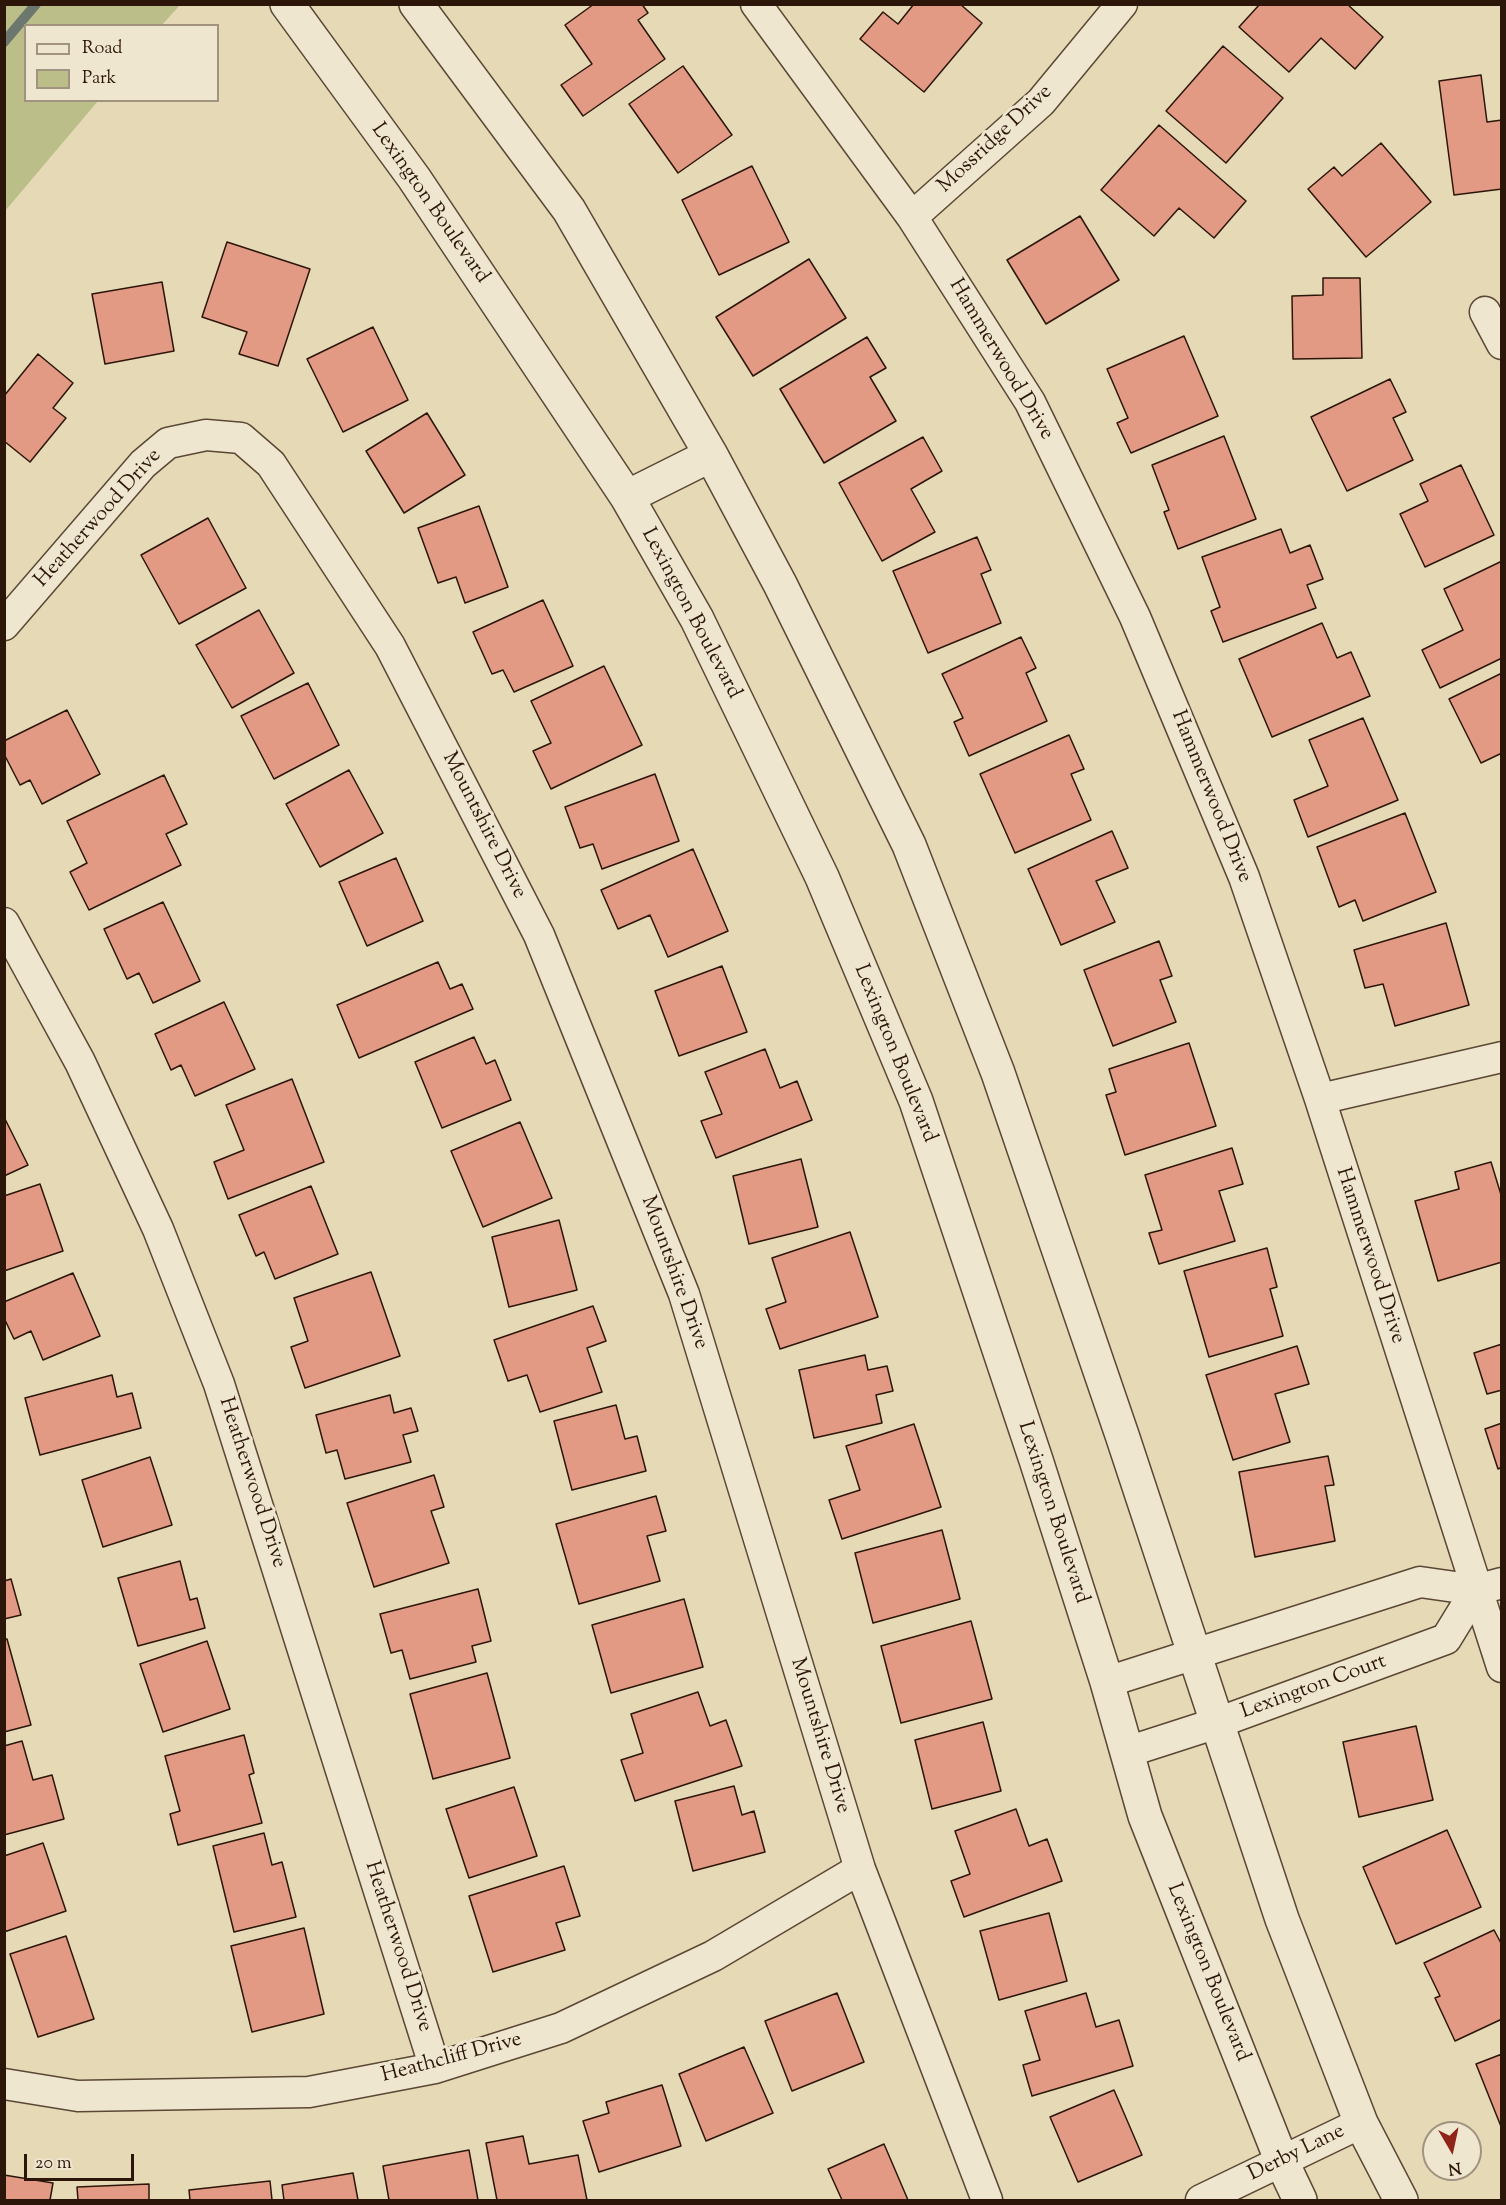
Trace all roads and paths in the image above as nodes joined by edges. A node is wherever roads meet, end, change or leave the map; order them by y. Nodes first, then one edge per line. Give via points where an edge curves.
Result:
1 (287, 4) edge
2 (417, 4) edge
3 (756, 4) edge
4 (1122, 4) edge
5 (912, 217) junction
6 (1485, 312) dead end
7 (1502, 345) edge
8 (206, 435) joint
9 (711, 455) junction
10 (627, 497) junction
11 (4, 625) edge
12 (4, 923) edge
13 (1502, 1057) edge
14 (1320, 1099) junction
15 (1489, 1586) edge
16 (1195, 1654) junction
17 (1502, 1667) edge
18 (1107, 1682) junction
19 (1217, 1723) junction
20 (1127, 1752) junction
21 (860, 1869) junction
22 (435, 2067) junction
23 (4, 2084) edge
24 (1361, 2123) junction
25 (1281, 2162) junction
26 (987, 2200) edge
27 (1201, 2200) edge
28 (1300, 2200) edge
29 (1401, 2200) edge

1 - 10 street, Lexington Boulevard via 414,178
2 - 9 street via 569,210
3 - 5 street, Hammerwood Drive
4 - 5 street, Mossridge Drive via 1041,102
5 - 14 street, Hammerwood Drive via 1030,402 1135,617 1244,877
6 - 7 street
8 - 11 street, Heatherwood Drive via 168,443 143,464
8 - 21 street, Mountshire Drive via 241,438 271,464 390,646 539,935 684,1294
9 - 10 street
9 - 16 street via 780,584 909,845 999,1073
10 - 18 street, Lexington Boulevard via 697,619 822,877 916,1101
12 - 22 street, Heatherwood Drive via 80,1062 158,1229 219,1384
13 - 14 street
14 - 15 street, Hammerwood Drive
15 - 16 street via 1420,1582
15 - 17 street, Hammerwood Drive
15 - 19 street, Lexington Court via 1446,1640
16 - 18 street
16 - 19 street
18 - 20 street, Lexington Boulevard
19 - 20 street, Lexington Court
19 - 24 street via 1282,1919
20 - 25 street, Lexington Boulevard via 1145,1816
21 - 22 street, Heathcliff Drive via 713,1956 561,2028
21 - 26 street, Mountshire Drive
22 - 23 street, Heathcliff Drive via 309,2092 78,2096
24 - 25 street, Derby Lane
24 - 29 street
25 - 27 street, Derby Lane
25 - 28 street, Lexington Boulevard

